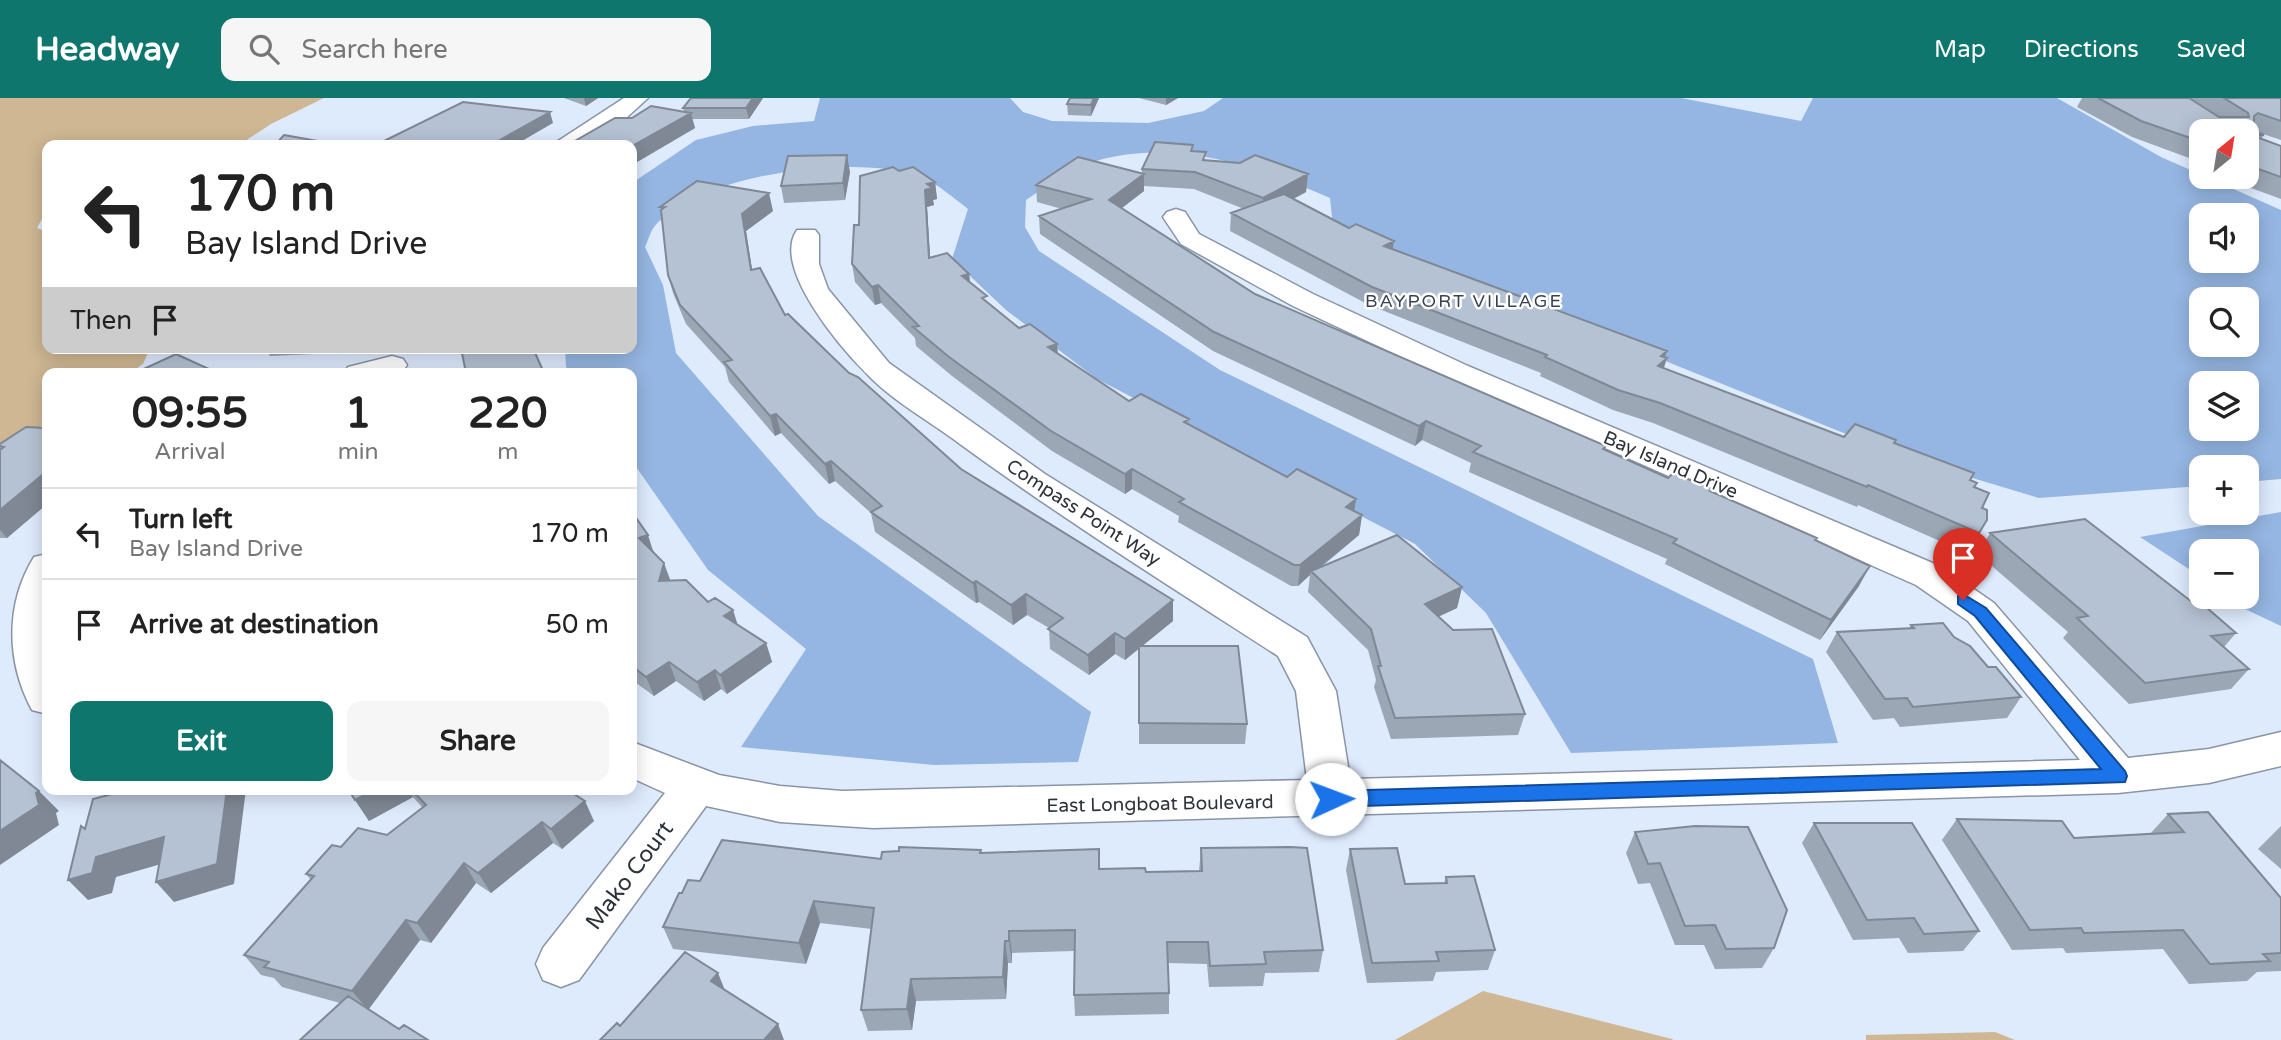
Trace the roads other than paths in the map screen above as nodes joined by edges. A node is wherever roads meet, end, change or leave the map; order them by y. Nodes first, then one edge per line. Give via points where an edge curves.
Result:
1 (637, 98) edge
2 (572, 140) edge
3 (1176, 217) dead end
4 (806, 235) dead end
5 (392, 362) edge
6 (374, 368) edge
7 (42, 577) edge
8 (42, 690) edge
9 (2281, 749) edge
10 (637, 761) edge
11 (2118, 776) junction
12 (696, 786) junction
13 (1331, 799) junction
14 (561, 964) dead end

1 - 2 street
3 - 11 street, Bay Island Drive via 1190,239 1303,300 1457,372 1929,576 1980,612
4 - 13 street, Compass Point Way via 806,264 815,291 878,369 1033,481 1293,646 1316,691
5 - 6 street
7 - 8 street via 33,630
9 - 11 street, East Longboat Boulevard via 2209,766
10 - 12 street, East Longboat Boulevard
11 - 13 street, East Longboat Boulevard
12 - 13 street, East Longboat Boulevard via 827,809
12 - 14 street, Mako Court

